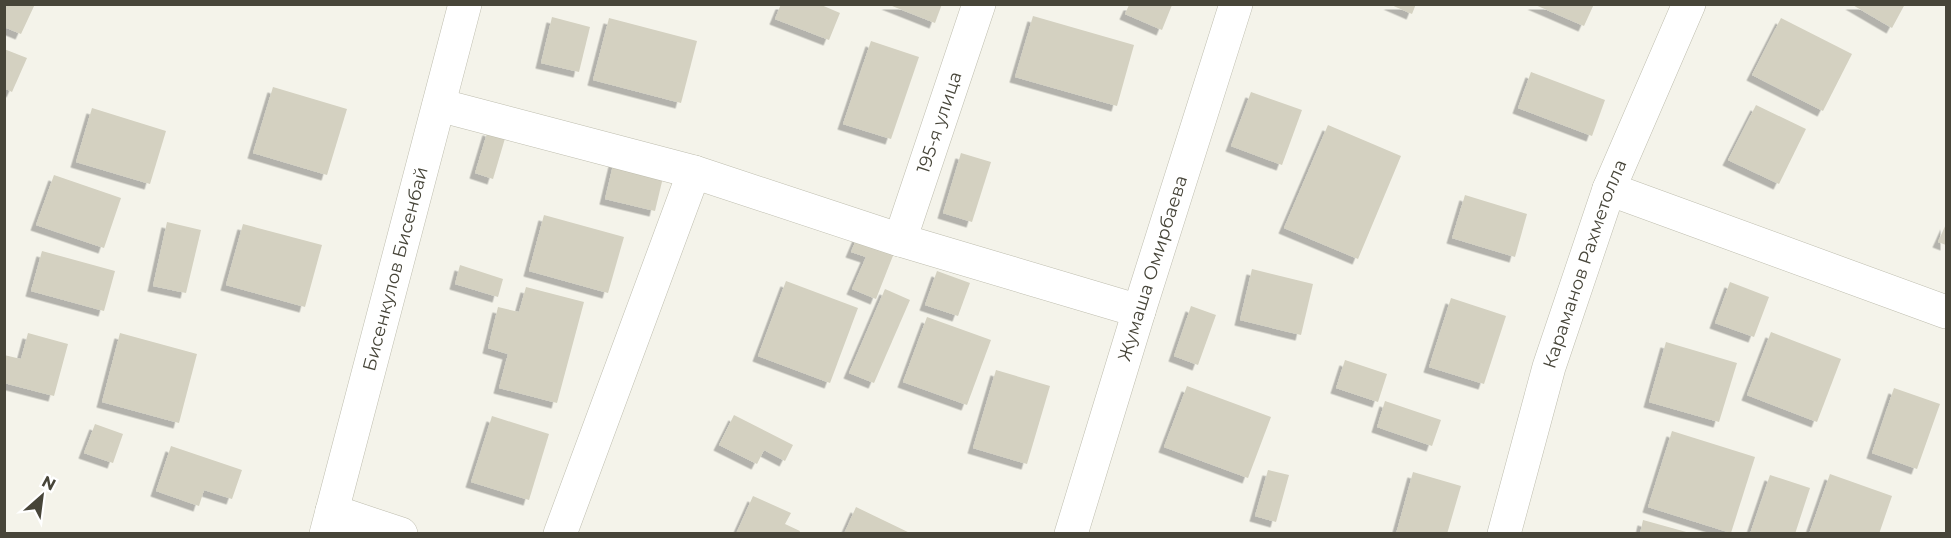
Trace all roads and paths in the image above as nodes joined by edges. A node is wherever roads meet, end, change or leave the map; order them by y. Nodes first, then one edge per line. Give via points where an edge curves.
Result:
1 (465, 4) edge
2 (979, 4) edge
3 (1236, 4) edge
4 (1689, 4) edge
5 (439, 105) junction
6 (694, 172) junction
7 (1609, 189) junction
8 (900, 240) junction
9 (1139, 310) junction
10 (1947, 312) edge
11 (329, 522) edge
12 (401, 534) edge
13 (561, 534) edge
14 (1071, 534) edge
15 (1504, 534) edge

1 - 5 street, Бисенкулов Бисенбай
2 - 8 street, 195-я улица
3 - 9 street, Жумаша Омирбаева
4 - 7 street, Караманов Рахметолла
5 - 6 street
5 - 11 street, Бисенкулов Бисенбай
6 - 8 street
6 - 13 street
7 - 10 street
7 - 15 street, Караманов Рахметолла via 1549,367
8 - 9 street
9 - 14 street, Жумаша Омирбаева
11 - 12 street

